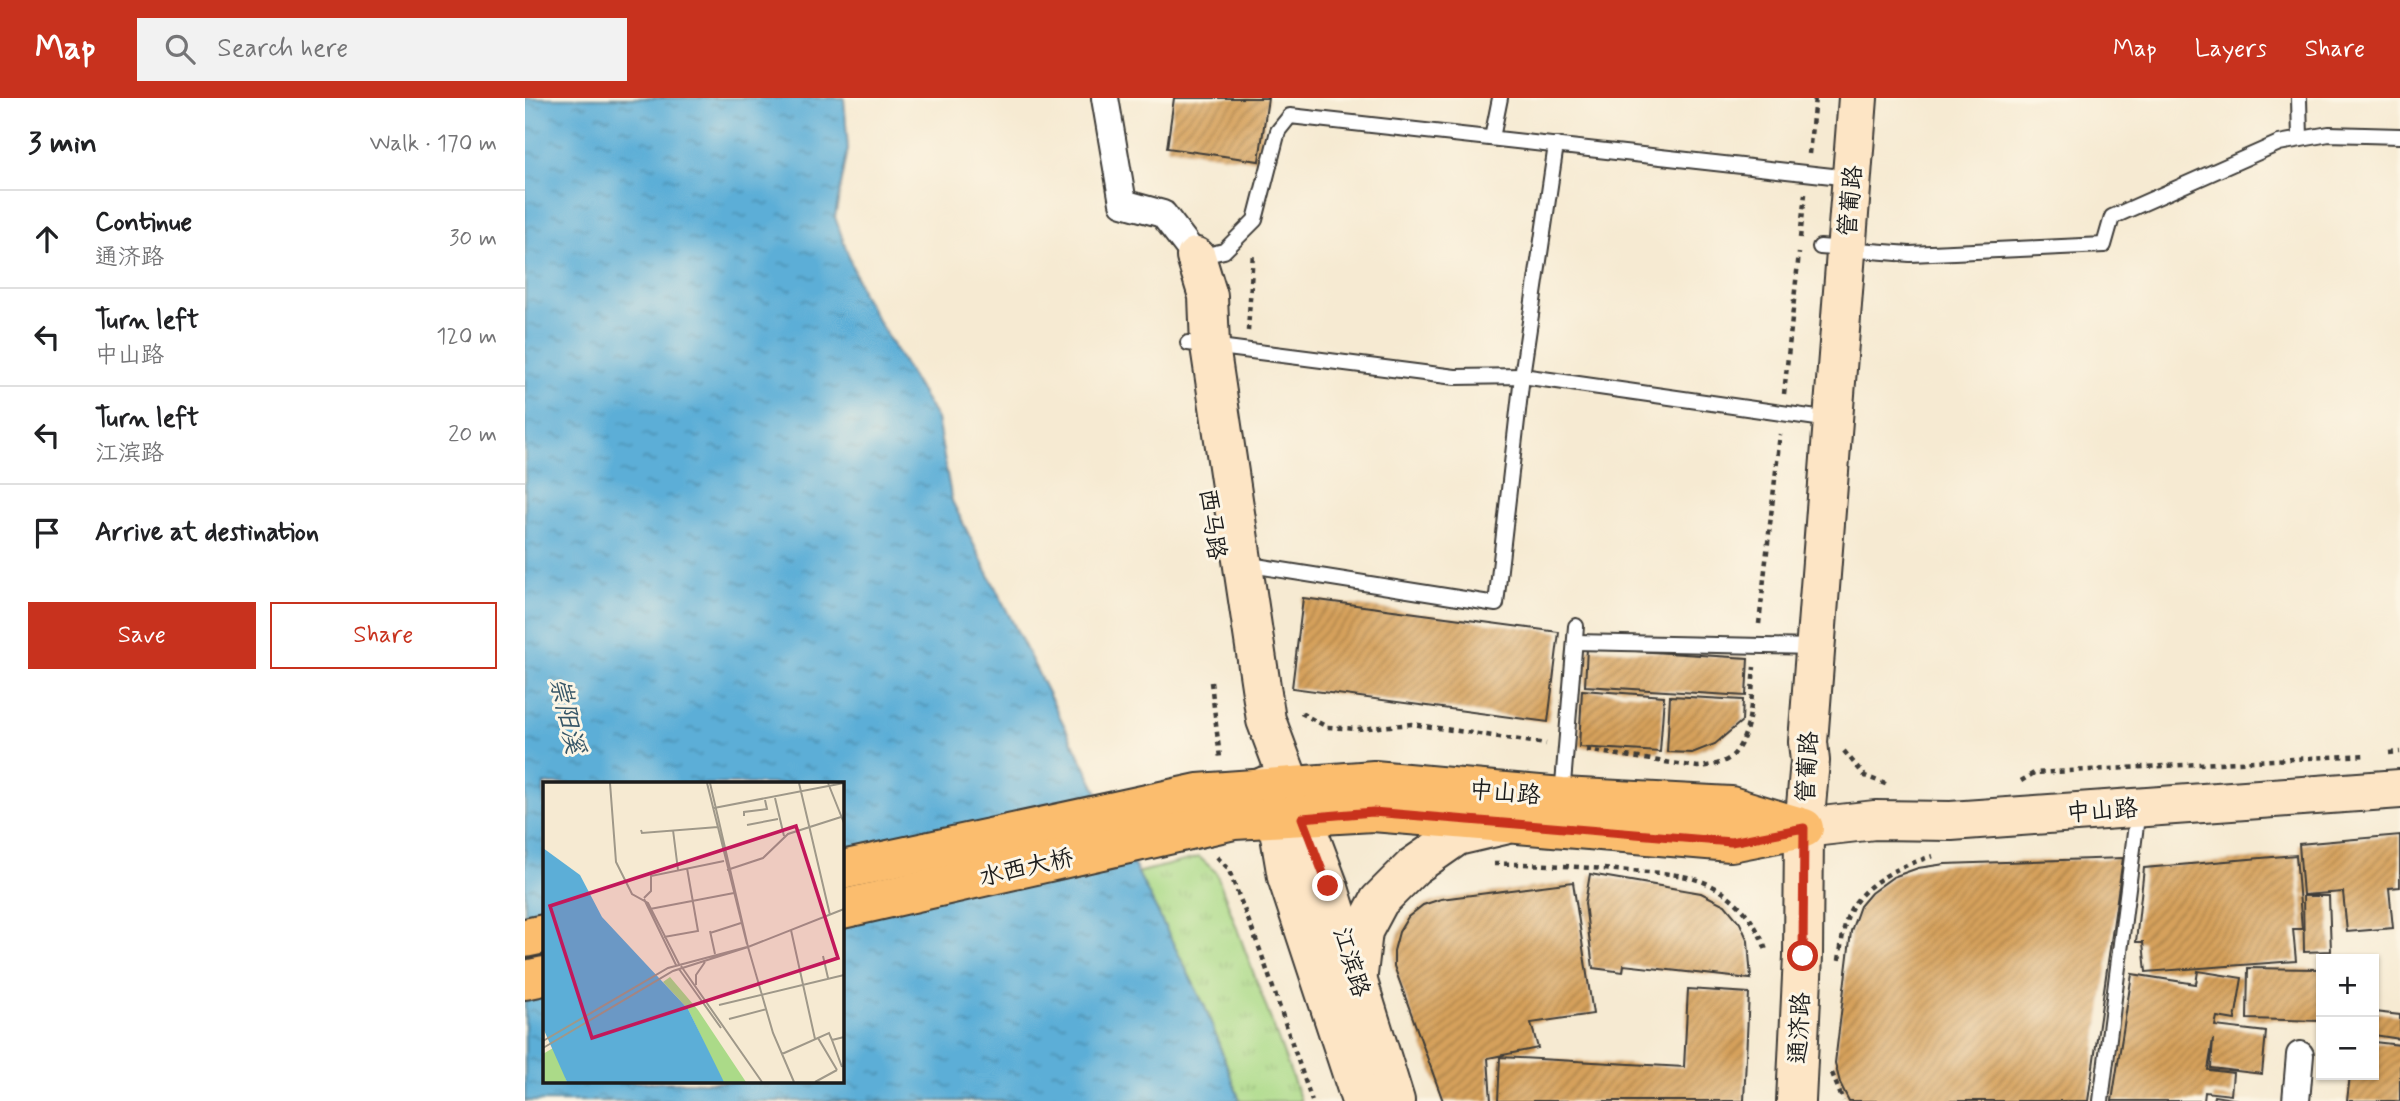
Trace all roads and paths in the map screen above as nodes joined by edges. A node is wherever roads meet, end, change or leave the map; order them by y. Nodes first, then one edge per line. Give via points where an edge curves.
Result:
1 (1105, 98) edge
2 (1500, 98) edge
3 (1815, 98) edge
4 (1832, 98) edge
5 (1858, 98) edge
6 (2299, 98) edge
7 (2400, 136) edge
8 (1492, 138) junction
9 (2300, 139) junction
10 (1556, 145) junction
11 (1828, 176) junction
12 (1255, 220) junction
13 (1833, 248) junction
14 (1196, 257) junction
15 (1215, 347) junction
16 (1522, 376) junction
17 (1807, 417) junction
18 (1242, 564) junction
19 (1576, 626) dead end
20 (1575, 642) junction
21 (1787, 647) junction
22 (1211, 682) dead end
23 (1297, 712) dead end
24 (1566, 747) junction
25 (1840, 747) dead end
26 (2400, 752) edge
27 (2014, 786) dead end
28 (1893, 787) dead end
29 (2400, 789) edge
30 (1562, 797) junction
31 (1284, 802) junction
32 (2138, 808) junction
33 (1211, 810) junction
34 (1509, 823) junction
35 (1804, 828) junction
36 (1936, 855) dead end
37 (1489, 864) dead end
38 (843, 870) edge
39 (843, 909) edge
40 (543, 934) edge
41 (525, 938) edge
42 (1768, 964) dead end
43 (1838, 967) dead end
44 (543, 976) edge
45 (1357, 979) junction
46 (525, 980) edge
47 (2300, 1055) dead end
48 (1830, 1067) dead end
49 (1312, 1101) edge
50 (1361, 1101) edge
51 (1395, 1101) edge
52 (1796, 1101) edge
53 (1843, 1101) edge
54 (2101, 1101) edge
55 (2296, 1101) edge

1 - 14 street via 1123,203 1163,214
2 - 8 lane
3 - 11 path
4 - 11 street, 管葡路
5 - 11 street, 管葡路
6 - 9 lane
7 - 9 lane via 2329,134
8 - 10 lane
8 - 12 lane via 1290,116 1278,131
9 - 13 lane via 2279,143 2112,217 2104,244 1910,254
10 - 11 lane
10 - 16 lane
11 - 13 street, 管葡路
11 - 17 path
12 - 14 lane via 1224,251
12 - 15 path
13 - 17 street, 管葡路
14 - 15 street, 西马路 via 1184,297
15 - 16 lane via 1455,377
15 - 18 street, 西马路
15 - 31 street, 西马路 via 1241,729
16 - 17 lane
16 - 18 lane via 1496,604
17 - 21 street, 管葡路
17 - 21 path
18 - 31 street, 西马路
19 - 20 lane
20 - 21 lane
20 - 24 lane
21 - 24 path via 1733,756 1715,765 1698,767
21 - 35 street, 管葡路 via 1783,751
22 - 33 path via 1220,757
23 - 24 path via 1327,727 1412,724
24 - 30 lane
25 - 28 path via 1865,776
26 - 27 path via 2034,773
29 - 32 street, 中山路
30 - 31 main road, 中山路 via 1374,779
30 - 35 main road, 中山路 via 1731,806
31 - 33 main road, 中山路 via 1234,820
31 - 34 main road, 中山路
31 - 45 street, 江滨路 via 1328,886
31 - 50 street, 江滨路 via 1287,877
32 - 35 street, 中山路 via 1951,821 1875,820
32 - 54 lane
33 - 38 main road, 水西大桥
33 - 39 main road, 水西大桥
33 - 49 path
34 - 35 main road, 中山路 via 1731,842
34 - 45 street via 1457,836 1415,866 1379,901 1363,932
35 - 52 street, 通济路
36 - 43 path via 1901,866 1858,900 1844,929
37 - 42 path via 1686,876 1716,888 1741,908 1759,931
40 - 41 main road
44 - 46 main road
45 - 51 street, 江滨路
47 - 55 street
48 - 53 path

